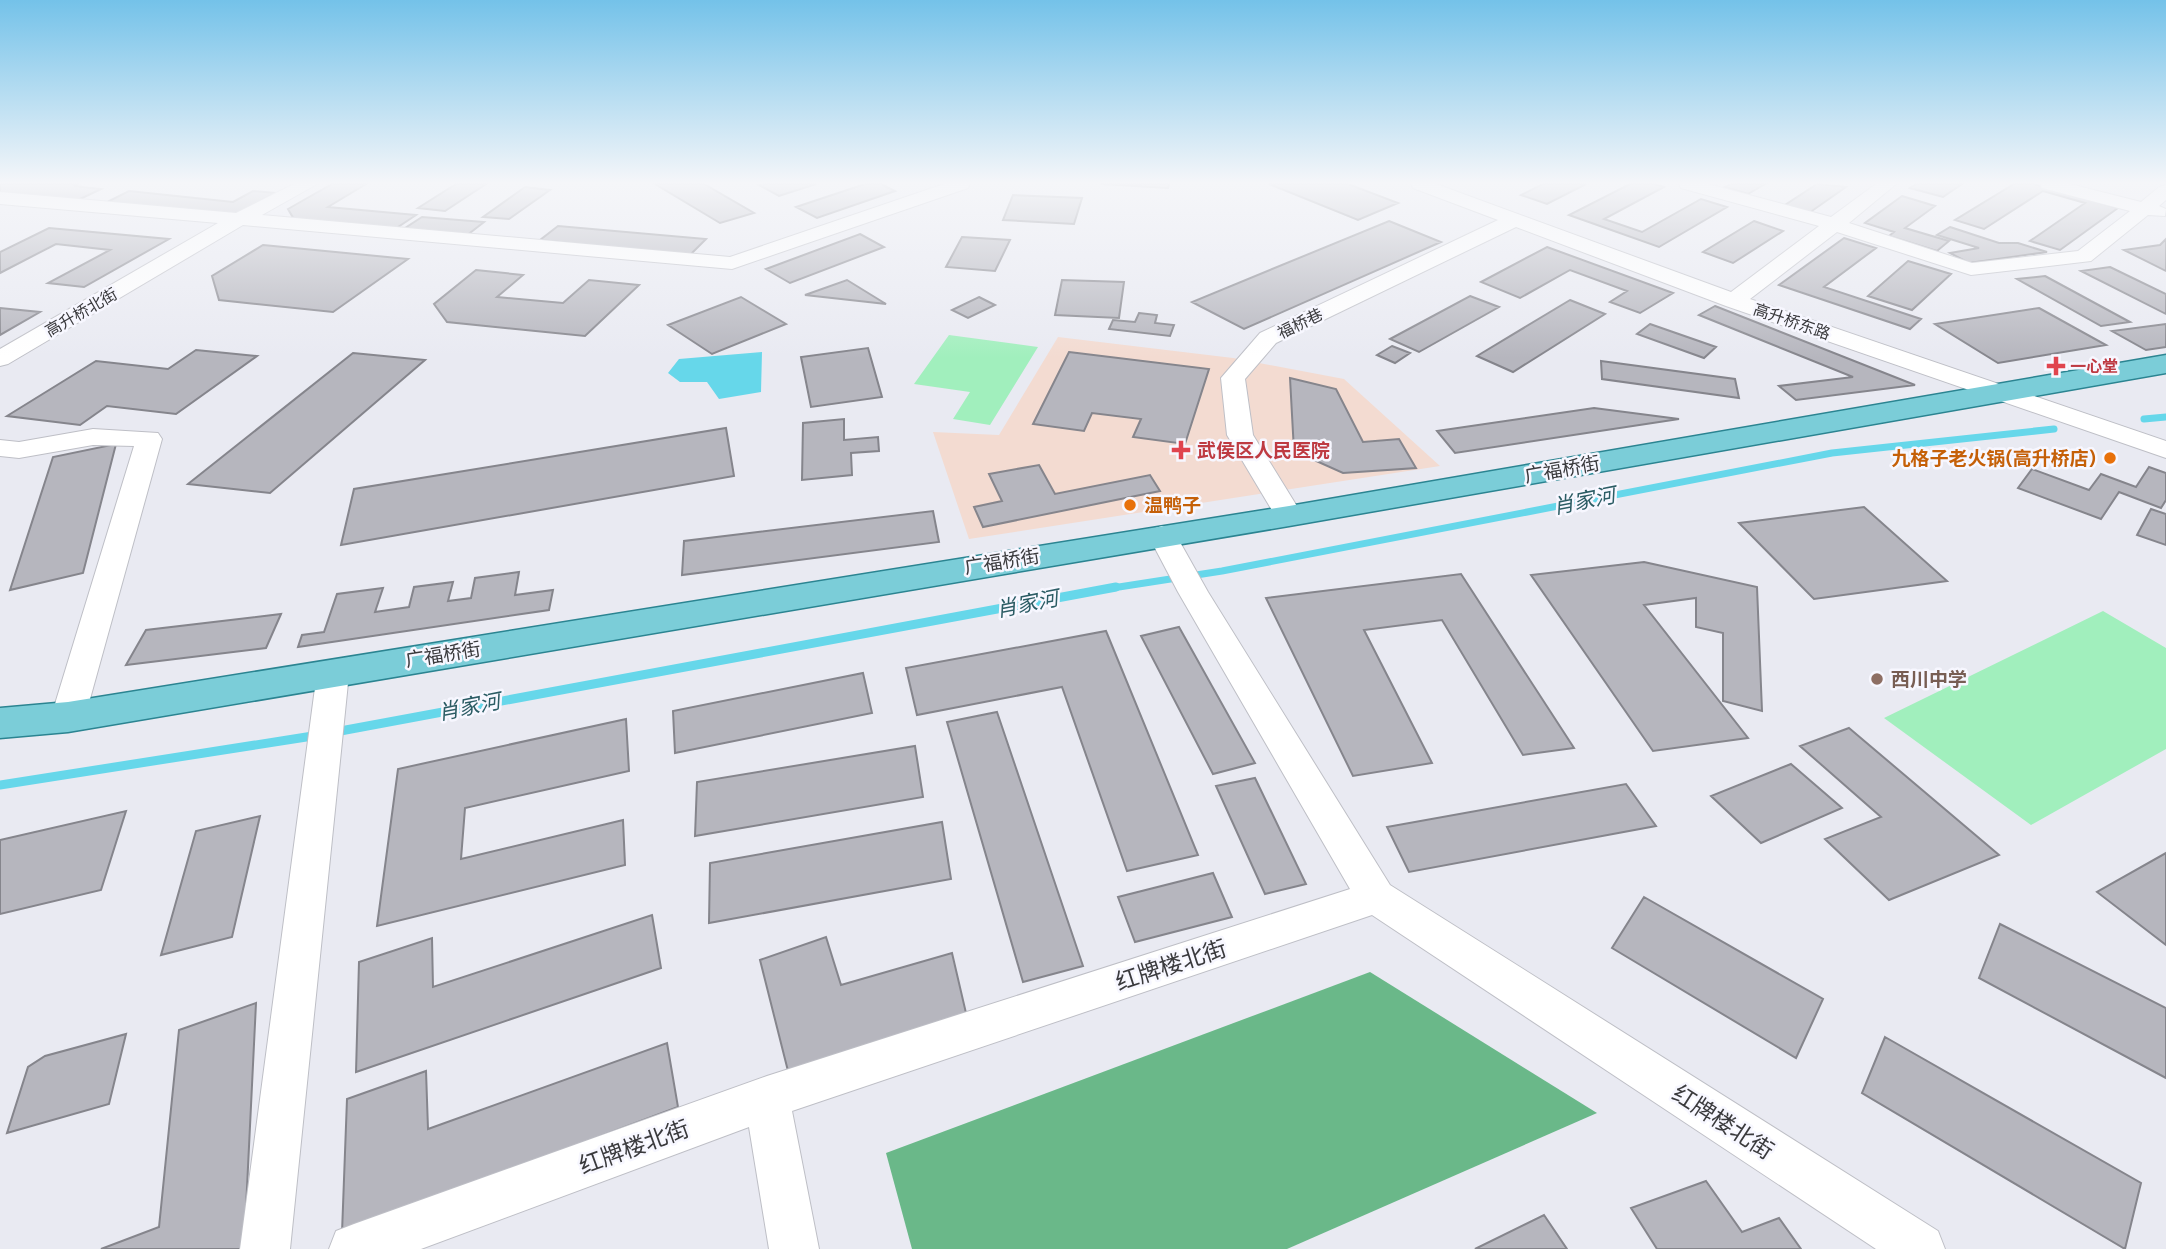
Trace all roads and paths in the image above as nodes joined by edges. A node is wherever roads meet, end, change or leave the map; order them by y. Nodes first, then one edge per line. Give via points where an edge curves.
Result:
1 (200, 242) edge
2 (494, 242) edge
3 (792, 242) edge
4 (1467, 242) edge
5 (1578, 242) edge
6 (1813, 242) edge
7 (1889, 242) edge
8 (2103, 242) edge
9 (1734, 301) junction
10 (0, 359) edge
11 (2166, 364) edge
12 (2003, 392) junction
13 (0, 448) edge
14 (2166, 450) edge
15 (1289, 516) junction
16 (1170, 548) junction
17 (333, 673) junction
18 (68, 717) junction
19 (0, 723) edge
20 (1376, 897) junction
21 (767, 1098) junction
22 (265, 1249) edge
23 (354, 1249) edge
24 (794, 1249) edge
25 (1920, 1249) edge

1 - 10 street, 高升桥北街
2 - 3 street via 732,263
4 - 15 street, 福桥巷 via 1268,338 1233,378 1240,435
5 - 9 street, 高升桥东路
6 - 9 street
7 - 8 street via 1971,269 2084,257
9 - 12 street, 高升桥东路
11 - 12 main road, 广福桥街
12 - 14 street, 高升桥东路
12 - 15 main road, 广福桥街
13 - 18 street via 19,450 93,437 149,439
15 - 16 main road, 广福桥街
16 - 17 main road, 广福桥街
16 - 20 street
17 - 18 main road, 广福桥街
17 - 22 street
18 - 19 main road, 广福桥街
20 - 21 street, 红牌楼北街
20 - 25 street, 红牌楼北街
21 - 23 street, 红牌楼北街
21 - 24 street

